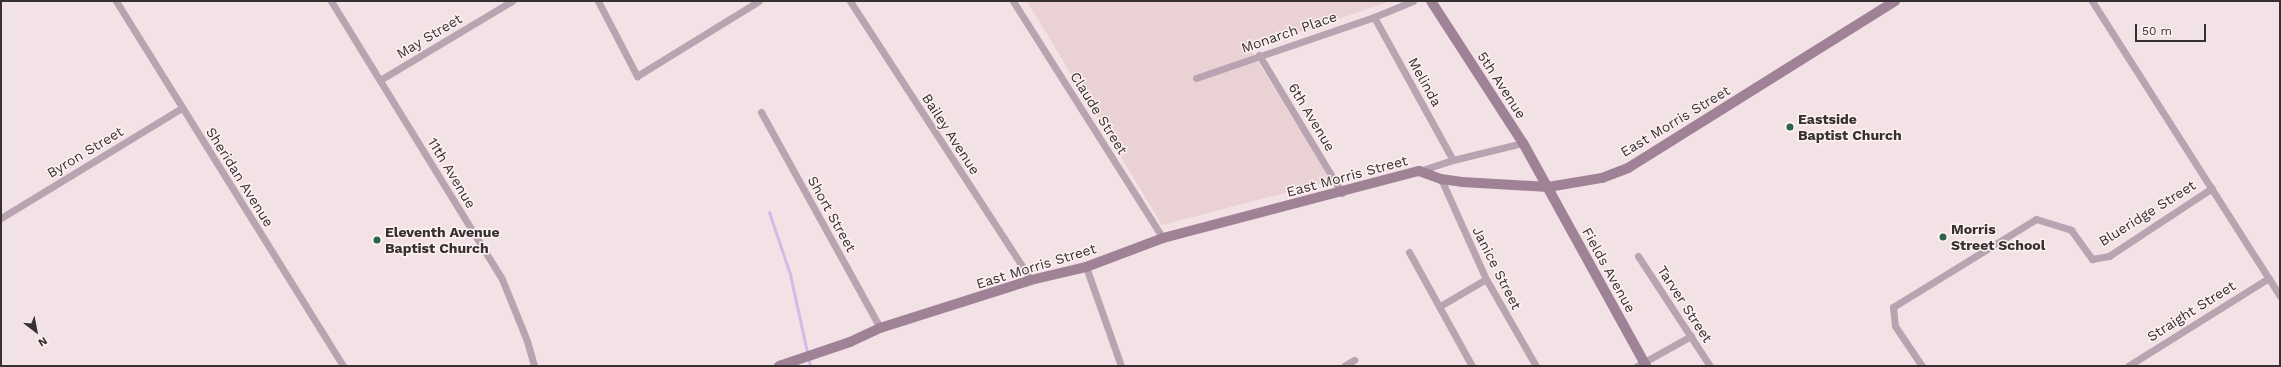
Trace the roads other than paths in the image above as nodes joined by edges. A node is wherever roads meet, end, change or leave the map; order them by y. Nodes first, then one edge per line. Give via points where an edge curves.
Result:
1 (116, 1) edge
2 (331, 1) edge
3 (512, 1) edge
4 (598, 1) edge
5 (759, 1) edge
6 (850, 1) edge
7 (1013, 1) edge
8 (1413, 1) edge
9 (1431, 1) edge
10 (2092, 1) edge
11 (1890, 2) edge
12 (1374, 17) junction
13 (1259, 56) junction
14 (1196, 78) dead end
15 (380, 80) junction
16 (182, 108) junction
17 (761, 112) dead end
18 (1523, 143) junction
19 (1454, 160) junction
20 (1419, 172) junction
21 (1441, 179) junction
22 (1548, 186) junction
23 (2212, 188) junction
24 (1342, 193) junction
25 (1, 218) edge
26 (1163, 238) junction
27 (1409, 252) dead end
28 (1638, 256) dead end
29 (1086, 267) junction
30 (2269, 278) junction
31 (1486, 279) junction
32 (1031, 280) junction
33 (2280, 296) edge
34 (1440, 306) junction
35 (880, 328) junction
36 (1691, 336) junction
37 (1354, 360) dead end
38 (1642, 365) edge
39 (343, 366) edge
40 (534, 366) edge
41 (779, 366) edge
42 (1121, 366) edge
43 (1344, 366) edge
44 (1472, 366) edge
45 (1536, 366) edge
46 (1710, 366) edge
47 (1922, 366) edge
48 (2128, 366) edge

1 - 16 street, Sheridan Avenue
2 - 15 street, 11th Avenue
3 - 15 street, May Street
4 - 5 street via 637,76
6 - 32 street, Bailey Avenue
7 - 26 street, Claude Street
8 - 12 street, Monarch Place
9 - 18 main road, 5th Avenue
10 - 23 street
11 - 22 main road, East Morris Street via 1628,168 1602,178
12 - 13 street, Monarch Place
12 - 19 street, Melinda
13 - 14 street, Monarch Place
13 - 24 street, 6th Avenue
15 - 40 street, 11th Avenue via 502,279 527,341
16 - 25 street, Byron Street
16 - 39 street, Sheridan Avenue
17 - 35 street, Short Street
18 - 19 street
18 - 22 main road, 5th Avenue
19 - 20 street
20 - 21 main road, East Morris Street
20 - 24 main road, East Morris Street
21 - 22 main road, East Morris Street
21 - 31 street, Janice Street
22 - 38 main road, Fields Avenue
23 - 30 street
23 - 47 street, Blueridge Street via 2109,256 2092,259 2071,230 2036,219 1893,308 1895,326
24 - 26 main road, East Morris Street
26 - 29 main road, East Morris Street
27 - 34 street
28 - 36 street, Tarver Street
29 - 32 main road, East Morris Street
29 - 42 street
30 - 33 street
30 - 48 street, Straight Street
31 - 34 street
31 - 45 street, Janice Street
32 - 35 main road, East Morris Street
34 - 44 street
35 - 41 main road, East Morris Street via 850,342
36 - 38 street
36 - 46 street, Tarver Street
37 - 43 street

